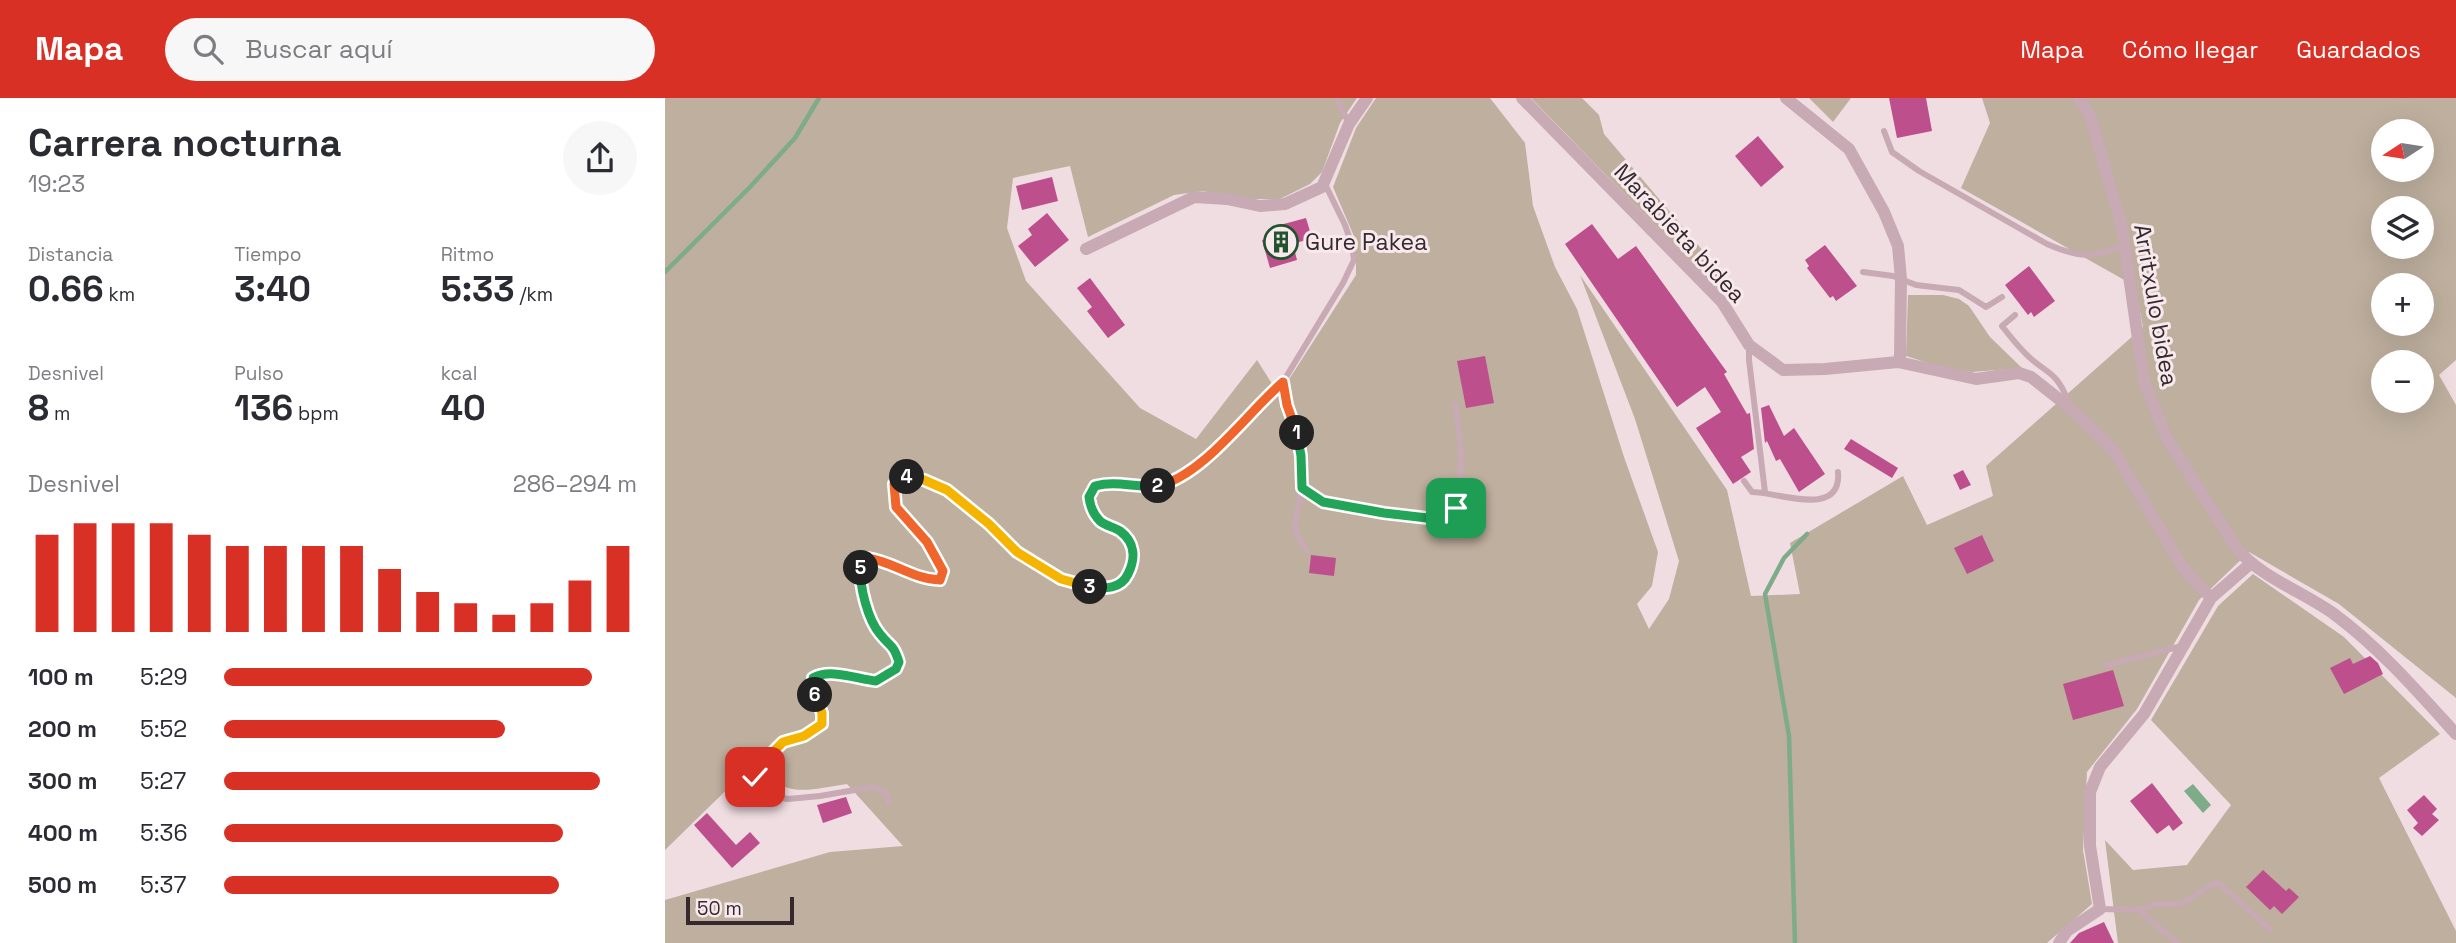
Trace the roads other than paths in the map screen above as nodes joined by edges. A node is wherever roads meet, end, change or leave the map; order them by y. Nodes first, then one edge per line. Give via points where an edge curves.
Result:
1 (1337, 98) edge
2 (1367, 98) edge
3 (1522, 98) edge
4 (1786, 98) edge
5 (2079, 98) edge
6 (1349, 124) junction
7 (1884, 131) dead end
8 (1324, 183) junction
9 (2124, 244) junction
10 (1086, 248) dead end
11 (1863, 272) dead end
12 (1901, 279) junction
13 (2002, 297) dead end
14 (2015, 315) dead end
15 (1749, 345) junction
16 (1898, 362) junction
17 (1283, 382) junction
18 (1455, 404) dead end
19 (2069, 407) junction
20 (1838, 472) dead end
21 (1744, 481) dead end
22 (1302, 488) junction
23 (1765, 492) junction
24 (1307, 551) dead end
25 (2250, 564) junction
26 (2211, 598) junction
27 (2183, 646) junction
28 (2106, 665) dead end
29 (2456, 734) edge
30 (888, 803) dead end
31 (2100, 909) junction
32 (2139, 909) junction
33 (2270, 929) dead end
34 (2059, 943) edge
35 (2177, 943) edge

1 - 6 lane
2 - 6 street
3 - 15 street, Marabieta bidea via 1722,302
4 - 12 street via 1849,149 1898,246
5 - 9 street, Arritxulo bidea via 2090,116
6 - 8 street
7 - 9 lane via 1892,152 1919,171 2047,244 2090,256
8 - 10 street via 1285,204 1260,206 1194,197
8 - 17 lane via 1345,225 1354,260
9 - 25 street, Arritxulo bidea via 2144,381 2166,437
11 - 12 lane
12 - 13 lane via 1959,290 1986,307
12 - 16 street
14 - 19 lane via 2001,326 2025,355 2059,381
15 - 16 street, Marabieta bidea via 1783,370
15 - 23 lane
16 - 19 street, Marabieta bidea via 1976,379 2019,373
17 - 22 lane via 1301,456
17 - 30 lane via 1179,478 1146,487 1095,486 1089,497 1091,508 1101,522 1120,531 1132,544 1134,559 1127,578 1115,588 1082,587 1061,579 1017,552 947,490 915,478 904,477 894,484 896,507 927,542 943,571 940,580 867,558 860,577 866,603 880,634 895,650 896,669 876,681 834,674 813,678 822,724 783,742 756,769 755,777 777,797 820,796 872,787 885,792
18 - 22 lane via 1462,443 1460,485 1456,508 1436,519 1323,502
19 - 26 street, Marabieta bidea via 2114,450 2183,568
20 - 23 lane via 1837,489 1830,497 1778,498
21 - 23 lane via 1752,492
22 - 24 lane via 1295,523
25 - 26 street
25 - 29 street, Arritxulo bidea via 2335,615 2404,677
26 - 27 street
27 - 28 lane
27 - 31 street via 2144,714 2100,767 2090,792 2089,846
31 - 32 lane
31 - 34 street via 2067,931
32 - 33 lane via 2180,904 2217,882
32 - 35 lane

